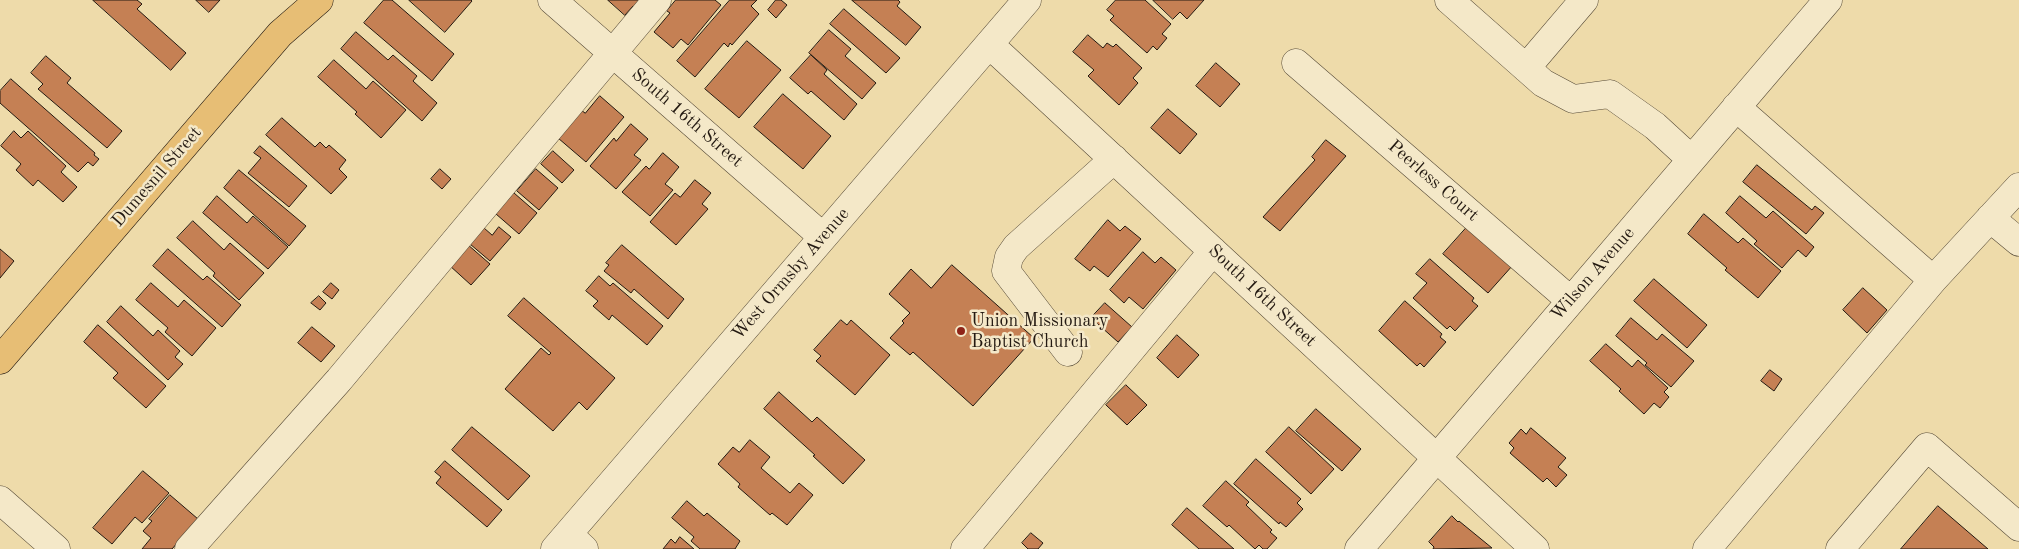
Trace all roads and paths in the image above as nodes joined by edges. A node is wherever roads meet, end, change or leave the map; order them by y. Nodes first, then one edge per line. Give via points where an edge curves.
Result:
1 (301, 0) edge
2 (319, 0) edge
3 (552, 0) edge
4 (657, 0) edge
5 (1027, 0) edge
6 (1448, 0) edge
7 (1584, 0) edge
8 (1828, 0) edge
9 (280, 34) junction
10 (989, 44) junction
11 (612, 52) junction
12 (1296, 63) dead end
13 (1526, 68) junction
14 (1736, 107) junction
15 (1114, 159) junction
16 (1691, 159) junction
17 (2019, 187) edge
18 (1990, 218) junction
19 (823, 237) junction
20 (2019, 242) edge
21 (1213, 250) junction
22 (1933, 280) junction
23 (1570, 300) junction
24 (1068, 352) dead end
25 (0, 360) edge
26 (1437, 458) junction
27 (0, 500) edge
28 (2019, 526) edge
29 (569, 544) edge
30 (56, 549) edge
31 (189, 549) edge
32 (966, 549) edge
33 (1359, 549) edge
34 (1535, 549) edge
35 (1707, 549) edge
36 (1840, 549) edge

1 - 9 main road
2 - 9 main road, Dumesnil Street
3 - 11 street, South 16th Street
4 - 11 street
5 - 10 street, West Ormsby Avenue
6 - 13 street
7 - 13 street
8 - 14 street, Wilson Avenue
9 - 25 main road, Dumesnil Street
10 - 15 street, South 16th Street
10 - 19 street, West Ormsby Avenue
11 - 19 street, South 16th Street
11 - 31 street via 338,380
12 - 23 street, Peerless Court
13 - 16 street via 1543,83 1573,99 1610,94 1655,126
14 - 16 street, Wilson Avenue
14 - 22 street
15 - 21 street, South 16th Street
15 - 24 street via 1008,257 1006,271
16 - 23 street, Wilson Avenue
17 - 18 street
18 - 20 street
18 - 22 street
19 - 29 street, West Ormsby Avenue
21 - 26 street, South 16th Street
21 - 32 street
22 - 35 street
23 - 26 street, Wilson Avenue
26 - 33 street, Wilson Avenue
26 - 34 street, South 16th Street
27 - 30 street
28 - 36 street via 1927,447

